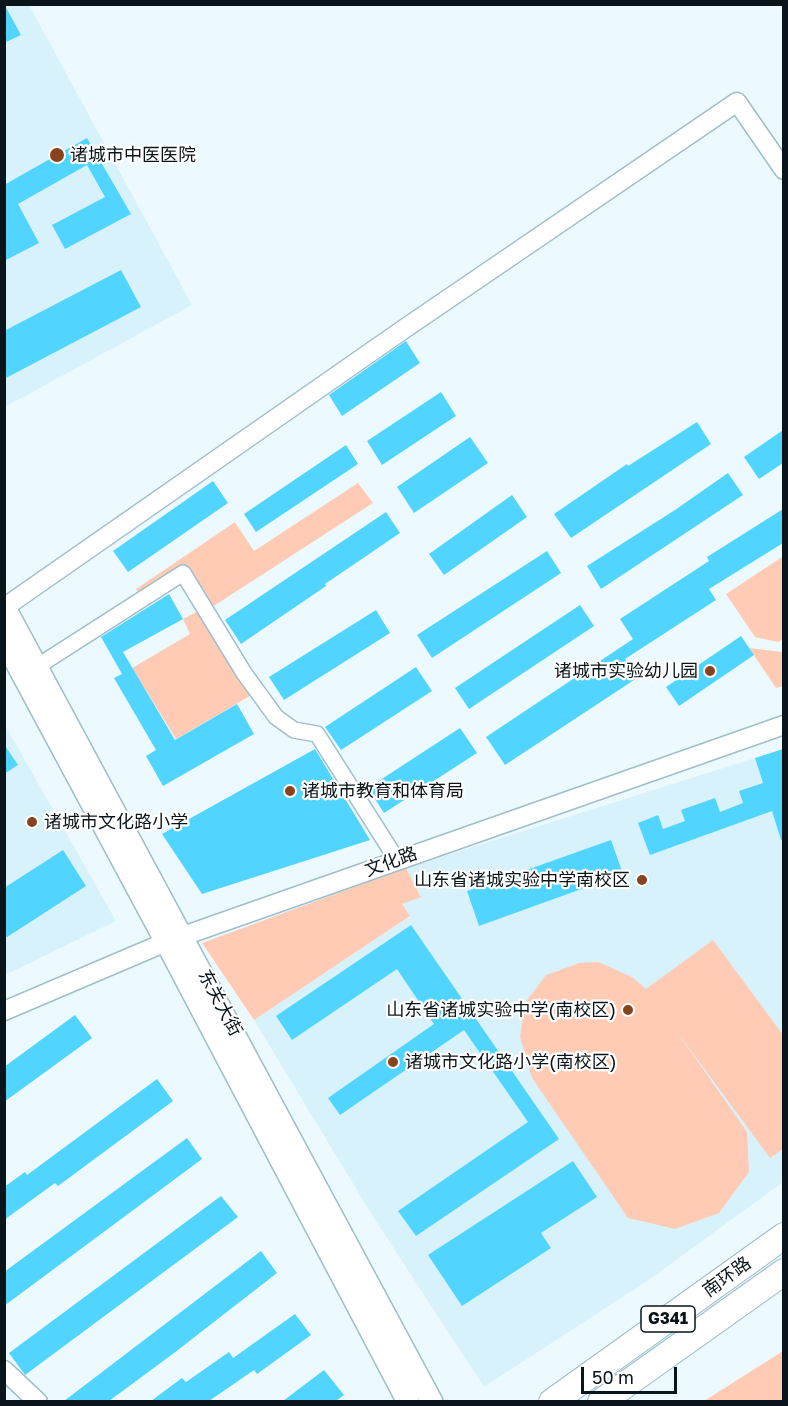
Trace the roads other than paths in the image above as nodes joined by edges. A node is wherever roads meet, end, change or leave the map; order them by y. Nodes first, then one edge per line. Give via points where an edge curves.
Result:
1 (780, 158) edge
2 (5, 606) edge
3 (4, 640) edge
4 (38, 666) junction
5 (783, 725) edge
6 (397, 860) junction
7 (175, 939) junction
8 (4, 1011) edge
9 (783, 1236) edge
10 (783, 1272) edge
11 (4, 1370) edge
12 (38, 1401) edge
13 (408, 1401) edge
14 (432, 1401) edge
15 (552, 1401) edge
16 (601, 1401) edge

1 - 2 street via 736,102
2 - 4 main road, 东关大街
3 - 7 main road, 东关大街
4 - 6 street via 183,573 244,673 276,717 294,730 318,734
4 - 7 main road, 东关大街
5 - 6 street, 文化路
6 - 7 street, 文化路
7 - 8 street, 文化路
7 - 13 main road, 东关大街
7 - 14 main road, 东关大街
9 - 15 highway, 南环路 / G341
10 - 16 highway, 南环路 / G341
11 - 12 street

